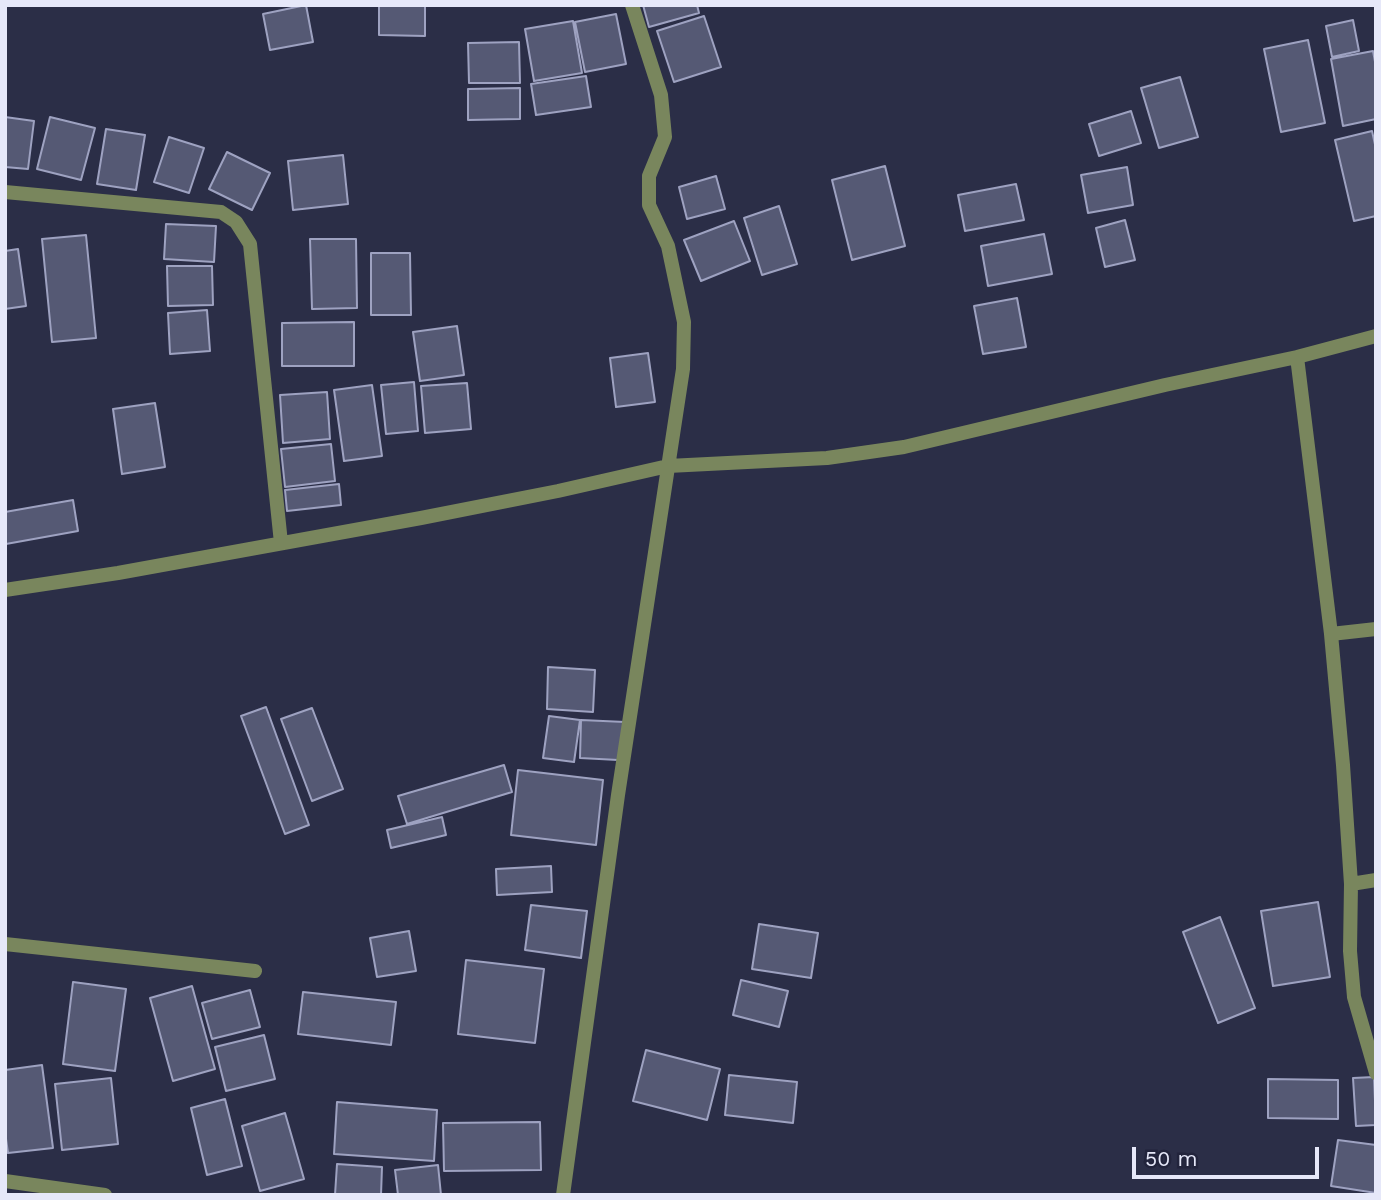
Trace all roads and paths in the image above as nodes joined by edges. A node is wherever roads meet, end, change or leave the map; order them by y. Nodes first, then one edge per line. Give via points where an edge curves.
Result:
1 (632, 5) edge
2 (5, 192) edge
3 (1376, 336) edge
4 (1297, 357) junction
5 (668, 466) junction
6 (281, 542) junction
7 (5, 590) edge
8 (1376, 629) edge
9 (1331, 634) junction
10 (1376, 880) edge
11 (1351, 884) junction
12 (5, 944) edge
13 (255, 971) dead end
14 (1376, 1073) edge
15 (5, 1181) edge
16 (105, 1195) edge
17 (563, 1195) edge

1 - 5 street via 661,94 666,137 649,176 649,205 668,246 684,322 683,369
2 - 6 street via 221,212 236,222 250,244
3 - 4 street
4 - 5 street via 904,447 827,458
4 - 9 street
5 - 6 street
5 - 17 street
6 - 7 street
8 - 9 street
9 - 11 street
10 - 11 street
11 - 14 street via 1354,997
12 - 13 street
15 - 16 street

